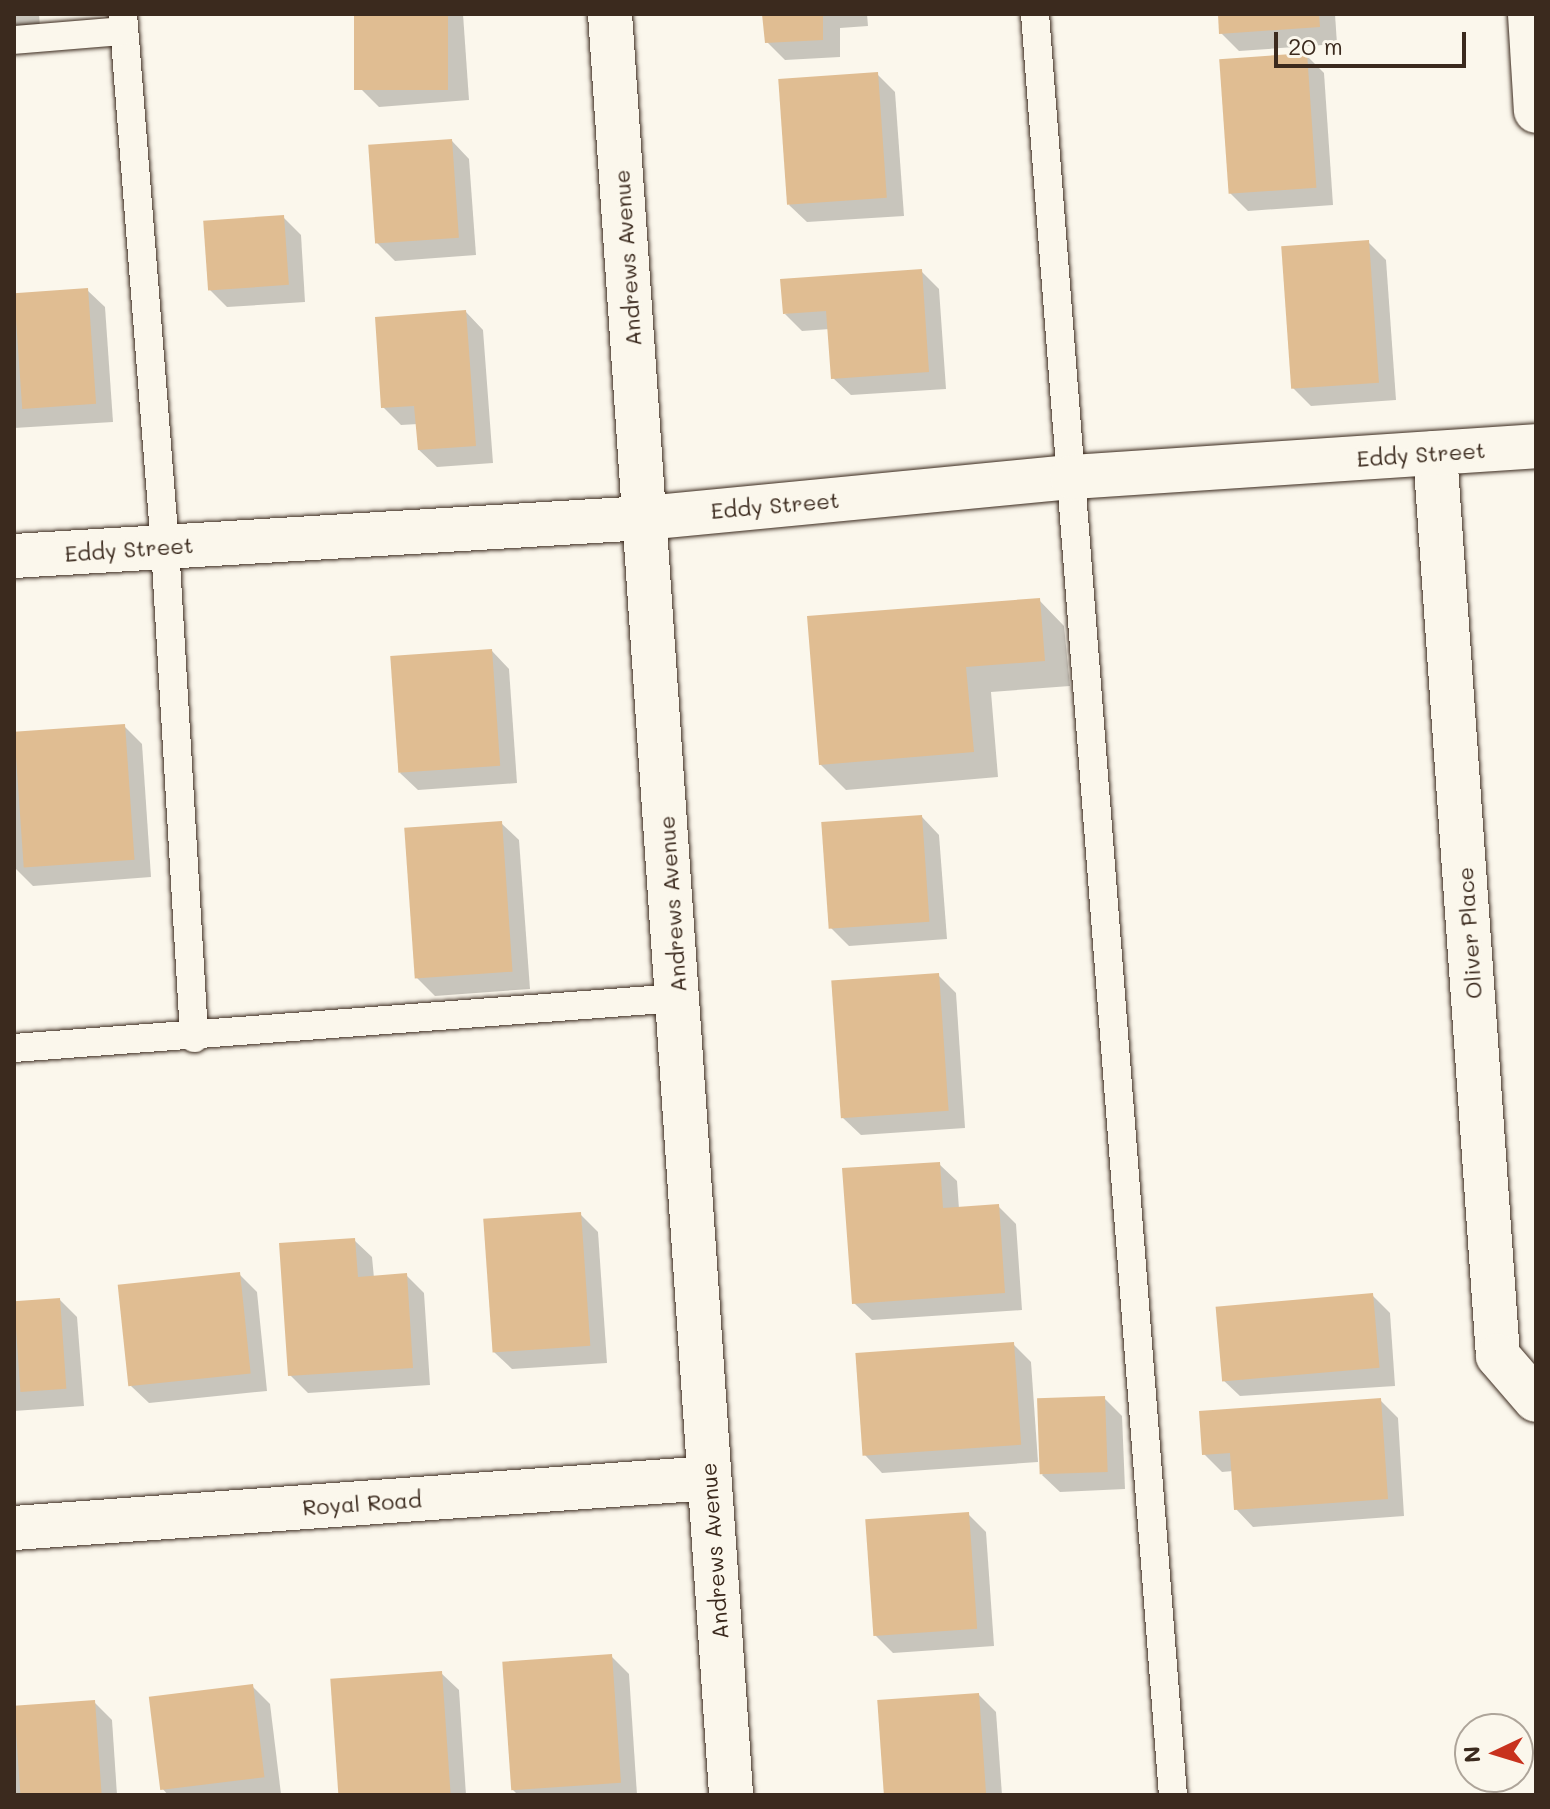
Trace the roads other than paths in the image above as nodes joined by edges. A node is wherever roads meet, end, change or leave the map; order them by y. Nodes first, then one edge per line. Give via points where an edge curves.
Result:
1 (610, 14) edge
2 (1035, 14) edge
3 (1530, 14) edge
4 (123, 22) edge
5 (14, 40) edge
6 (1536, 111) edge
7 (1536, 446) edge
8 (1435, 453) junction
9 (1072, 477) junction
10 (645, 518) junction
11 (165, 546) junction
12 (14, 556) edge
13 (678, 998) junction
14 (194, 1038) junction
15 (14, 1048) edge
16 (1536, 1400) edge
17 (709, 1478) junction
18 (14, 1528) edge
19 (731, 1795) edge
20 (1173, 1795) edge

1 - 10 street, Andrews Avenue
2 - 9 lane
3 - 6 street
4 - 5 lane
4 - 11 lane
7 - 8 street, Eddy Street
8 - 9 street, Eddy Street
8 - 16 street, Oliver Place via 1498,1356
9 - 10 street, Eddy Street
9 - 20 lane
10 - 11 street, Eddy Street
10 - 13 street, Andrews Avenue
11 - 12 street, Eddy Street
11 - 14 lane
13 - 14 lane
13 - 17 street, Andrews Avenue
14 - 15 lane
17 - 18 street, Royal Road
17 - 19 street, Andrews Avenue

